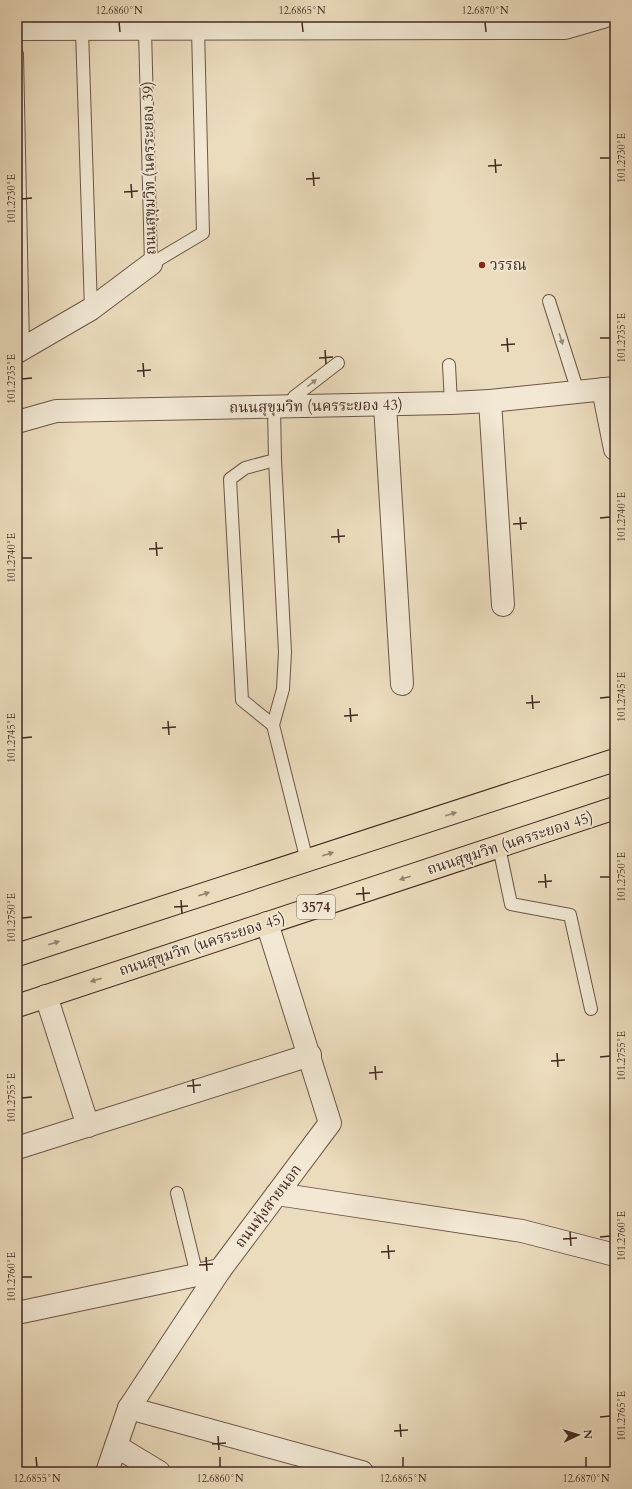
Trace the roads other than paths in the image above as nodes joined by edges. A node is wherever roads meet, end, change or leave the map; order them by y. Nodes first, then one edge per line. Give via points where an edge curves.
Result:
1 (603, 17) edge
2 (17, 29) edge
3 (82, 30) junction
4 (145, 30) junction
5 (198, 30) junction
6 (17, 54) edge
7 (151, 264) junction
8 (550, 302) dead end
9 (91, 309) junction
10 (20, 350) edge
11 (338, 363) dead end
12 (449, 365) dead end
13 (609, 388) edge
14 (578, 392) junction
15 (490, 401) junction
16 (451, 403) junction
17 (385, 405) junction
18 (284, 406) junction
19 (17, 422) edge
20 (615, 449) edge
21 (275, 460) junction
22 (503, 605) dead end
23 (402, 684) dead end
24 (273, 725) junction
25 (615, 760) edge
26 (615, 808) edge
27 (499, 847) junction
28 (307, 861) junction
29 (268, 923) junction
30 (17, 956) edge
31 (46, 996) junction
32 (17, 1006) edge
33 (591, 1009) dead end
34 (310, 1055) junction
35 (88, 1126) junction
36 (17, 1148) edge
37 (177, 1193) dead end
38 (277, 1194) junction
39 (615, 1255) edge
40 (220, 1270) junction
41 (197, 1275) junction
42 (17, 1313) edge
43 (129, 1408) junction
44 (116, 1446) junction
45 (107, 1472) edge
46 (159, 1472) edge
47 (362, 1472) edge

1 - 5 street via 565,28
2 - 3 street
3 - 4 street
3 - 9 lane
4 - 5 street
4 - 7 lane, ถนนสุขุมวิท (นครระยอง 39)
5 - 7 lane via 203,233
6 - 10 lane
7 - 9 street, ถนนสุขุมวิท (นครระยอง 39)
8 -> 14 lane
9 - 10 street, ถนนสุขุมวิท (นครระยอง 39)
18 -> 11 lane
12 - 16 lane
13 - 14 street, ถนนสุขุมวิท (นครระยอง 43)
13 - 20 street
14 - 15 street, ถนนสุขุมวิท (นครระยอง 43)
15 - 16 street, ถนนสุขุมวิท (นครระยอง 43)
15 - 22 street
16 - 17 street, ถนนสุขุมวิท (นครระยอง 43)
17 - 18 street, ถนนสุขุมวิท (นครระยอง 43)
17 - 23 street
18 - 19 street, ถนนสุขุมวิท (นครระยอง 43) via 56,411
18 - 21 lane
21 - 24 lane via 285,652 283,689
21 - 24 lane via 245,468 230,479 242,700
24 - 28 lane
28 -> 25 main road
26 - 27 main road, ถนนสุขุมวิท (นครระยอง 45) / 3574
27 -> 29 main road, ถนนสุขุมวิท (นครระยอง 45) / 3574
27 - 33 lane via 511,904 570,915
30 -> 28 main road
29 -> 31 main road, ถนนสุขุมวิท (นครระยอง 45) / 3574
29 - 34 street, ถนนทุ่งสายนอก
31 - 32 main road, ถนนสุขุมวิท (นครระยอง 45) / 3574
31 - 35 street
34 - 35 street
34 - 38 street, ถนนทุ่งสายนอก via 330,1123
35 - 36 street
37 - 41 lane
38 - 39 street via 522,1231
38 - 40 street, ถนนทุ่งสายนอก
40 - 41 street
40 - 43 street, ถนนทุ่งสายนอก
41 - 42 street
43 - 44 street, ถนนทุ่งสายนอก
43 - 47 street
44 - 45 street, ถนนทุ่งสายนอก
44 - 46 street

